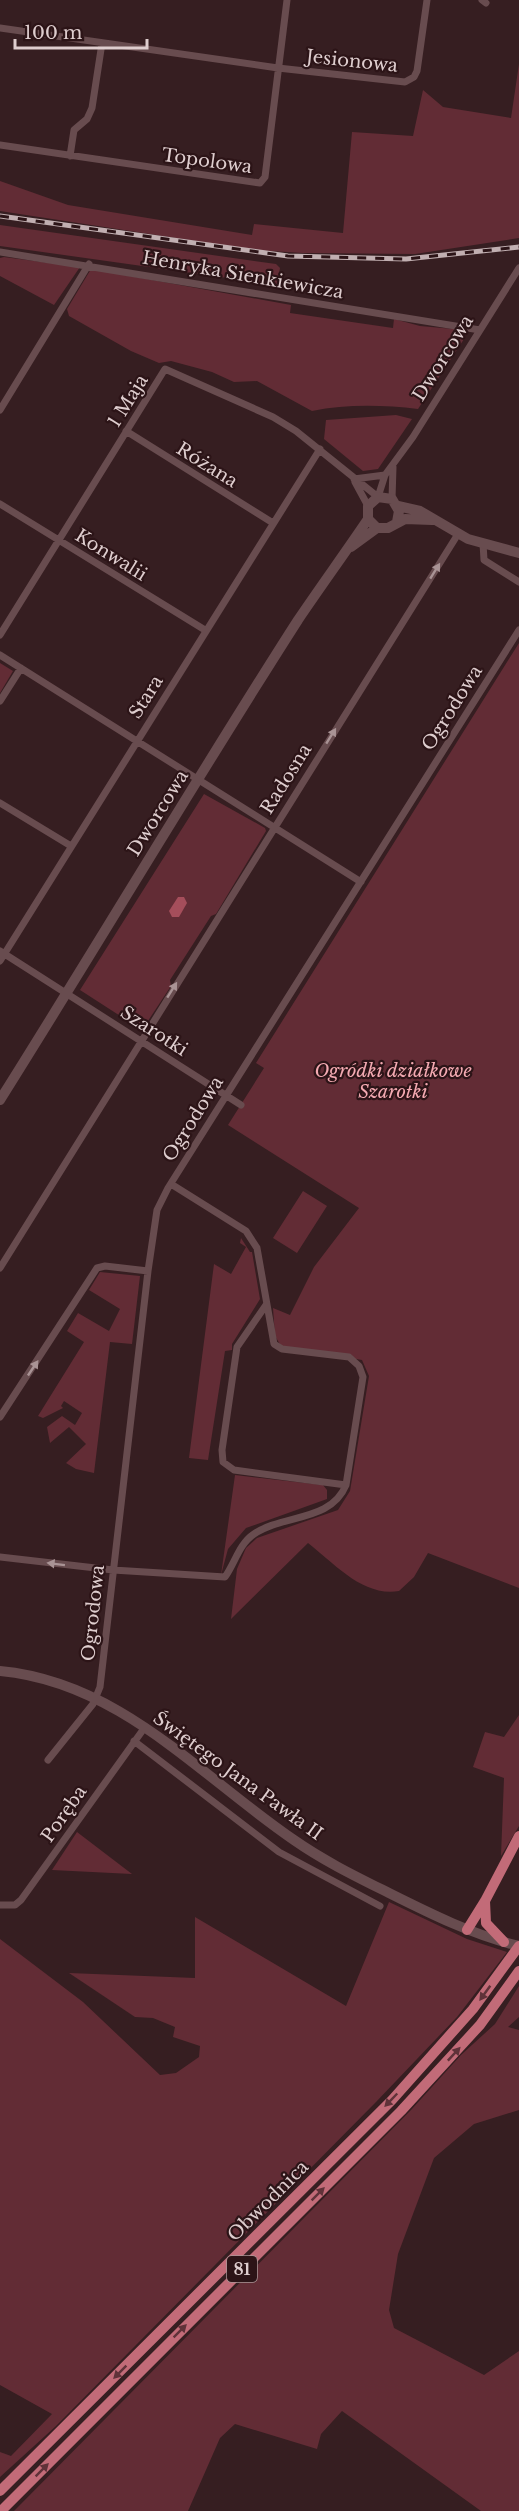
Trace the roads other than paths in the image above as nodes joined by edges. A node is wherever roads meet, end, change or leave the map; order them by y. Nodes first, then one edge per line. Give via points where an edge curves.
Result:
1 (287, 0) edge
2 (427, 0) edge
3 (0, 28) edge
4 (102, 43) junction
5 (278, 68) junction
6 (0, 145) edge
7 (70, 156) junction
8 (0, 252) edge
9 (89, 264) junction
10 (519, 268) edge
11 (480, 330) junction
12 (0, 410) edge
13 (126, 431) junction
14 (320, 449) junction
15 (393, 465) junction
16 (386, 475) junction
17 (354, 479) junction
18 (378, 497) junction
19 (395, 503) junction
20 (0, 504) edge
21 (368, 506) junction
22 (368, 519) junction
23 (432, 520) junction
24 (397, 522) junction
25 (273, 524) junction
26 (377, 528) junction
27 (458, 534) junction
28 (59, 540) junction
29 (483, 543) junction
30 (351, 548) junction
31 (519, 554) edge
32 (519, 582) edge
33 (205, 630) junction
34 (519, 630) edge
35 (0, 635) edge
36 (0, 655) edge
37 (21, 668) junction
38 (0, 701) edge
39 (136, 740) junction
40 (198, 780) junction
41 (0, 803) edge
42 (273, 827) junction
43 (71, 846) junction
44 (361, 882) junction
45 (2, 953) edge
46 (0, 961) edge
47 (65, 992) junction
48 (141, 1040) junction
49 (226, 1095) junction
50 (0, 1100) edge
51 (241, 1105) dead end
52 (171, 1184) junction
53 (0, 1268) edge
54 (148, 1271) junction
55 (266, 1305) junction
56 (0, 1417) edge
57 (346, 1485) junction
58 (0, 1557) edge
59 (113, 1570) junction
60 (0, 1671) edge
61 (97, 1698) junction
62 (145, 1727) junction
63 (134, 1741) junction
64 (48, 1760) dead end
65 (519, 1836) edge
66 (485, 1901) junction
67 (0, 1905) edge
68 (380, 1906) dead end
69 (467, 1930) junction
70 (504, 1942) junction
71 (519, 1946) edge
72 (519, 1971) edge
73 (0, 2492) edge
74 (1, 2511) edge

1 - 5 street, Topolowa
2 - 5 street, Jesionowa via 417,72 409,81
3 - 4 street
4 - 5 street
4 - 7 street via 91,112 75,130
5 - 7 street, Topolowa via 265,177 260,183
6 - 7 street, Topolowa
8 - 9 street, Henryka Sienkiewicza
9 - 11 street, Henryka Sienkiewicza
9 - 12 street
10 - 11 street, Dworcowa
11 - 15 street, Dworcowa
13 - 14 street, 1 Maja via 165,369 273,417
13 - 25 street, Różana
13 - 28 street, 1 Maja
14 - 17 street, 1 Maja
14 - 25 street, Stara
15 - 16 street, Dworcowa
15 - 19 street
16 - 17 street
16 - 18 street, Dworcowa
17 - 18 street, 1 Maja
17 - 21 street, 1 Maja
18 - 19 street
18 - 21 street
19 - 23 street via 420,511
19 - 24 street
20 - 28 street, Konwalii
21 - 22 street
22 - 26 street
22 - 30 street, Dworcowa
23 - 24 street via 411,518
23 - 27 street
24 - 26 street via 388,528
25 - 33 street, Stara
26 - 30 street, Dworcowa
27 - 29 street
42 -> 27 street, Radosna
28 - 33 street, Konwalii
28 - 35 street, 1 Maja
29 - 31 street
29 - 32 street via 484,560
30 - 40 street, Dworcowa via 300,618
33 - 39 street, Stara
34 - 44 street, Ogrodowa
36 - 37 street
37 - 38 street
37 - 39 street
39 - 40 street
39 - 43 street, Stara
40 - 42 street
40 - 47 street, Dworcowa
41 - 43 street
42 - 44 street
48 -> 42 street, Radosna
43 - 45 street, Stara
44 - 49 street, Ogrodowa
45 - 46 street, Stara
45 - 47 street, Szarotki
47 - 48 street, Szarotki
47 - 50 street, Dworcowa
48 - 49 street, Szarotki
48 - 53 street
49 - 51 street, Szarotki
49 - 52 street, Ogrodowa
52 - 54 street, Ogrodowa via 157,1210
52 - 55 street via 246,1231 257,1248
56 -> 54 street via 97,1268
54 - 59 street, Ogrodowa
55 - 57 street via 274,1344 282,1349 349,1358 359,1366 363,1377
55 - 57 street via 237,1347 223,1462 234,1470
57 - 59 street via 331,1507 255,1533 244,1543 225,1577
59 -> 58 street
59 - 61 street, Ogrodowa
60 - 61 street, Świętego Jana Pawła II via 50,1679
61 - 62 street, Świętego Jana Pawła II
61 - 64 street
62 - 63 street, Poręba
62 - 69 street, Świętego Jana Pawła II via 295,1841 361,1879
63 - 67 street, Poręba via 21,1900 15,1905
63 - 68 street, Świętego Jana Pawła II via 279,1852
65 - 66 main road
66 - 69 main road
66 - 70 main road via 486,1923
69 - 70 street, Świętego Jana Pawła II
70 - 71 street, Świętego Jana Pawła II
71 -> 73 main road, Obwodnica / 81 via 473,2009 392,2100
74 -> 72 main road, Obwodnica / 81 via 401,2111 480,2025

